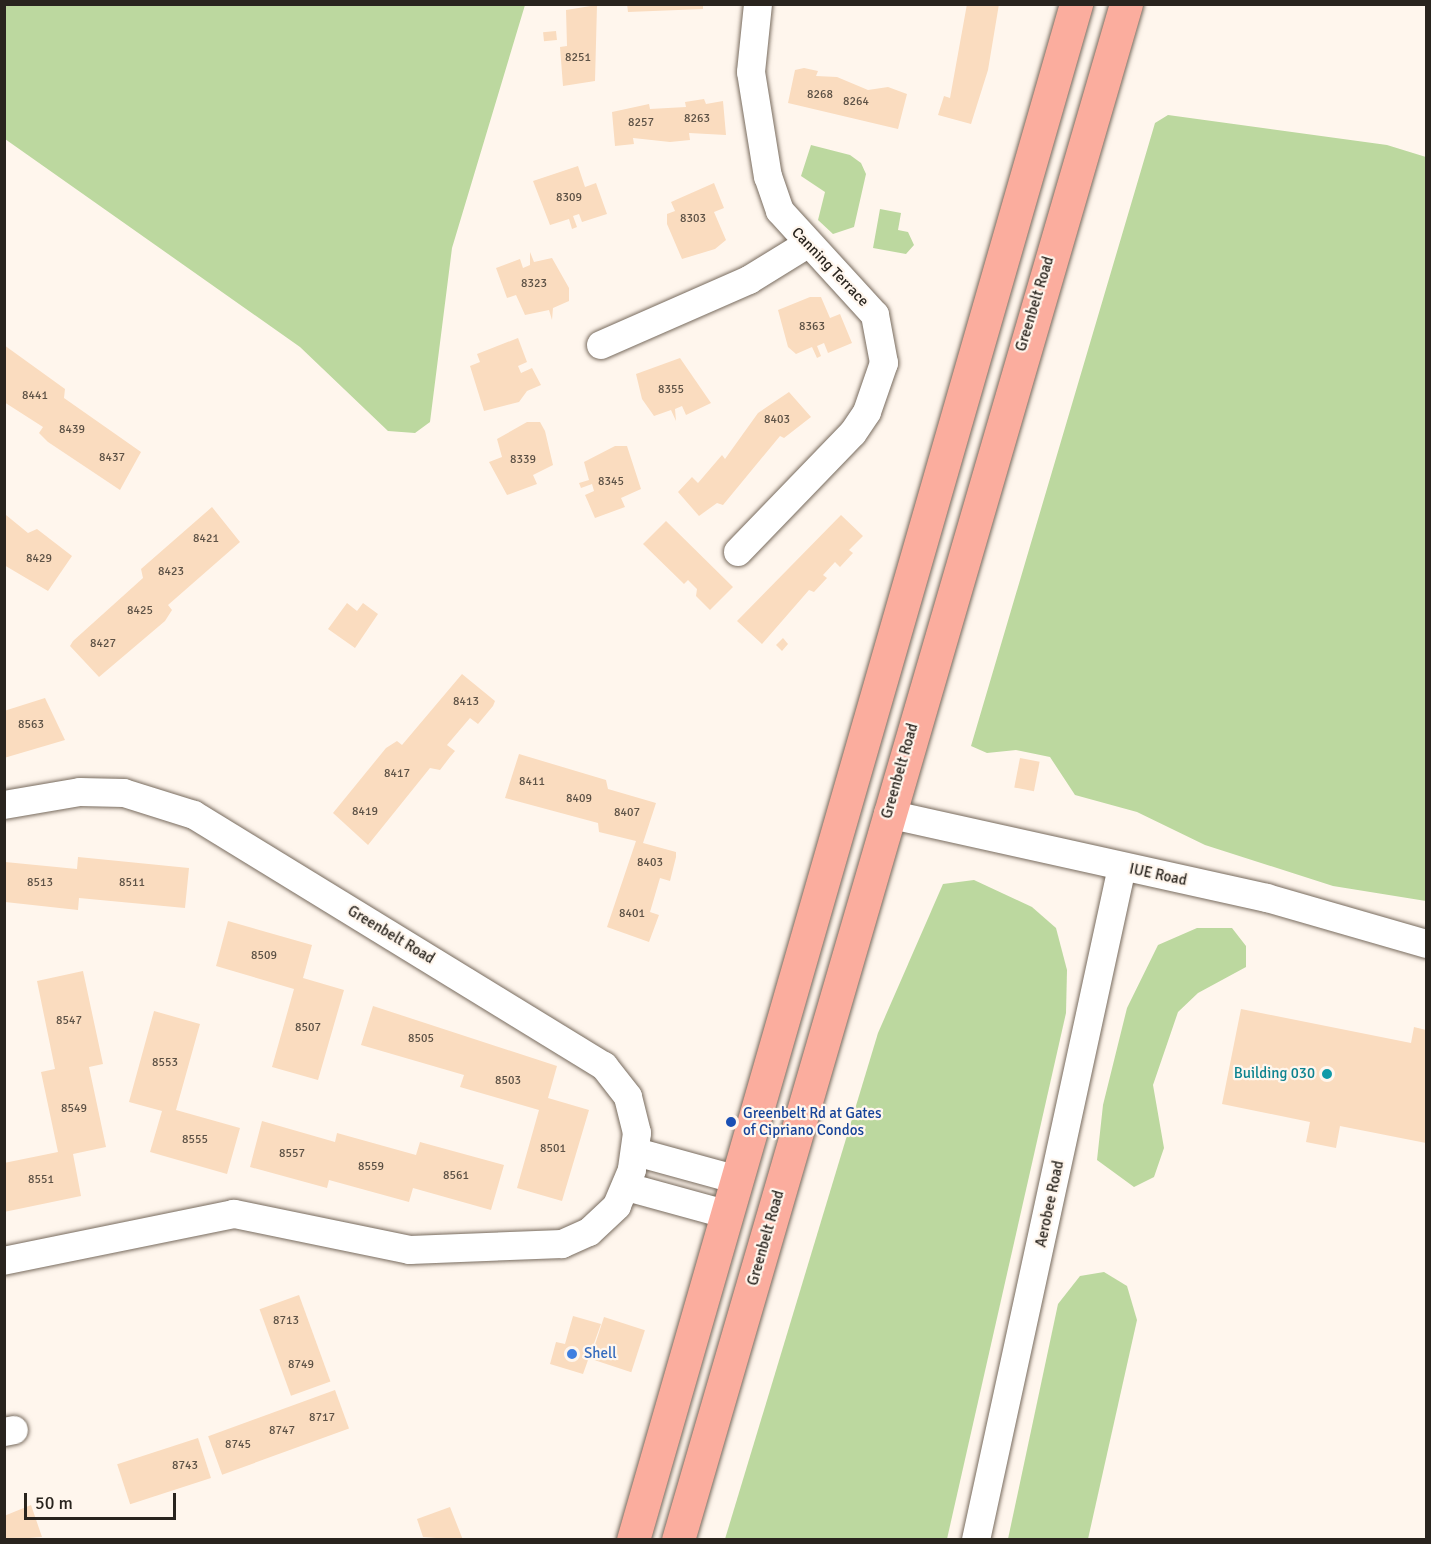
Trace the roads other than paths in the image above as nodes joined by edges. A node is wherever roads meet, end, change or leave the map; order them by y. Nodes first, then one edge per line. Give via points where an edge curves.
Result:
1 (758, 4) edge
2 (1076, 4) edge
3 (1126, 4) edge
4 (806, 245) junction
5 (601, 345) dead end
6 (738, 552) dead end
7 (4, 805) edge
8 (888, 814) junction
9 (1122, 867) junction
10 (1426, 944) edge
11 (636, 1152) junction
12 (735, 1179) junction
13 (627, 1187) junction
14 (725, 1214) junction
15 (4, 1261) edge
16 (633, 1539) edge
17 (678, 1539) edge
18 (976, 1539) edge

1 - 4 street, Canning Terrace via 751,72 761,142 780,212
2 - 12 main road
3 - 8 main road, Greenbelt Road
4 - 5 street via 749,280
4 - 6 street, Canning Terrace via 874,315 884,363 867,412 853,433
7 - 11 street, Greenbelt Road via 80,792 124,792 194,815 604,1066 628,1097
8 - 9 street, IUE Road
8 - 17 main road, Greenbelt Road
9 - 10 street, IUE Road via 1267,898
9 - 18 street, Aerobee Road
11 - 12 street
11 - 13 street, Greenbelt Road
12 - 14 main road
13 - 14 street
13 - 15 street, Greenbelt Road via 589,1232 543,1248 410,1250 234,1214
14 - 16 main road

